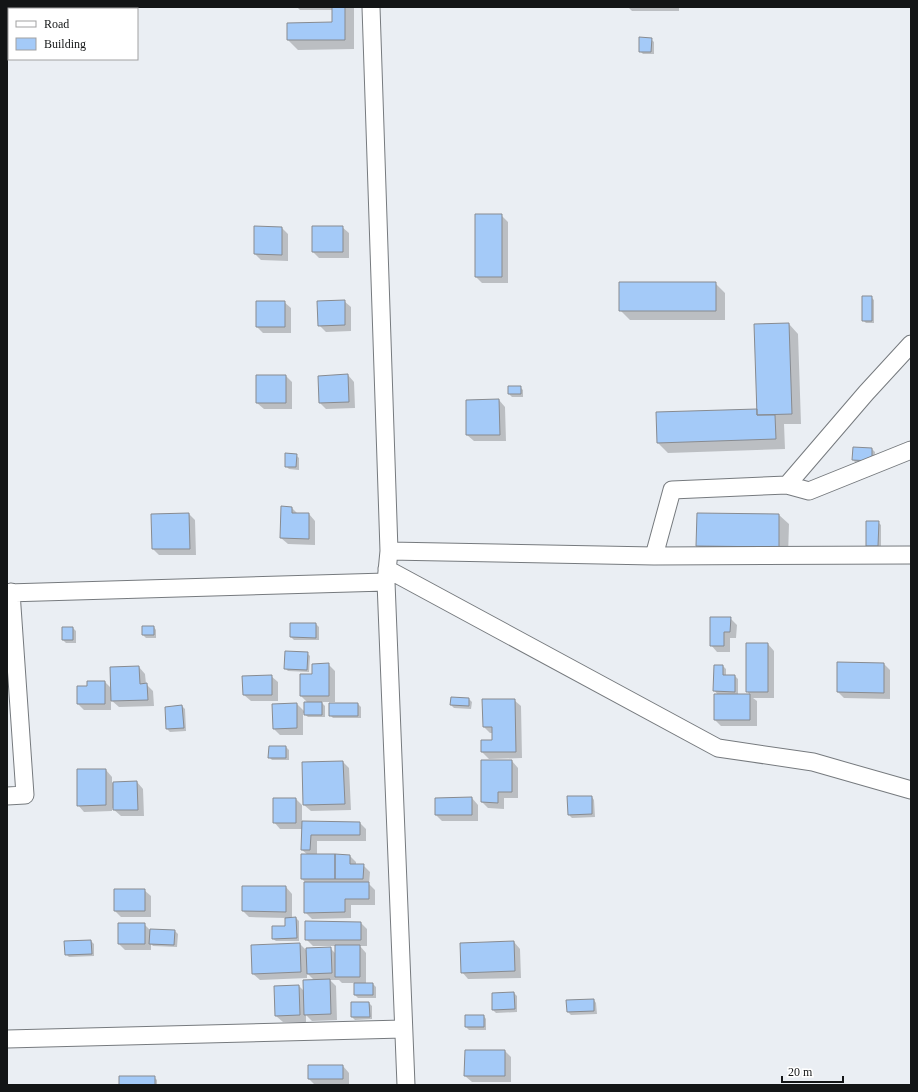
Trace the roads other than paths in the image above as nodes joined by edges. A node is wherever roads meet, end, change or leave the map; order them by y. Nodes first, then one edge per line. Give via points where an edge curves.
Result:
1 (371, 7) edge
2 (911, 344) edge
3 (911, 450) edge
4 (787, 485) junction
5 (389, 551) junction
6 (911, 555) edge
7 (654, 556) junction
8 (387, 576) junction
9 (9, 592) edge
10 (911, 790) edge
11 (7, 796) edge
12 (403, 1029) junction
13 (7, 1039) edge
14 (406, 1085) edge

1 - 5 street
2 - 4 street
3 - 4 street via 809,490
4 - 7 street via 672,490
5 - 7 street
5 - 8 street
6 - 7 street
8 - 9 street
8 - 10 street via 718,748 813,762
8 - 12 street
9 - 11 street via 25,795
12 - 13 street
12 - 14 street

